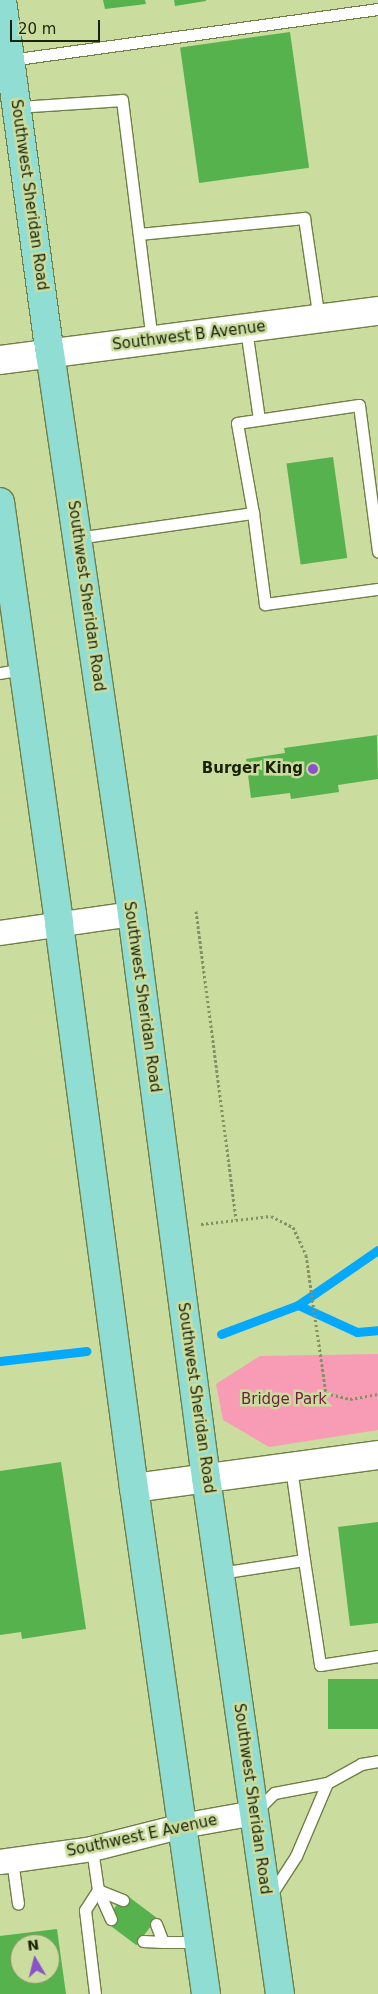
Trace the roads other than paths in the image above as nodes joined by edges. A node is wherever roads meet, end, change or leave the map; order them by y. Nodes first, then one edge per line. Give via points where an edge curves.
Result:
1 (2, 0) edge
2 (378, 9) edge
3 (10, 60) junction
4 (17, 107) junction
5 (139, 234) junction
6 (378, 312) edge
7 (319, 319) junction
8 (246, 329) junction
9 (152, 340) junction
10 (50, 353) junction
11 (0, 360) edge
12 (259, 419) junction
13 (0, 502) edge
14 (252, 513) junction
15 (77, 538) junction
16 (378, 552) edge
17 (5, 572) edge
18 (378, 589) edge
19 (12, 671) edge
20 (132, 914) junction
21 (59, 924) junction
22 (0, 933) edge
23 (378, 1455) edge
24 (291, 1467) junction
25 (206, 1478) junction
26 (134, 1488) junction
27 (304, 1560) junction
28 (220, 1573) junction
29 (378, 1656) edge
30 (378, 1761) edge
31 (328, 1783) junction
32 (254, 1813) junction
33 (182, 1826) junction
34 (92, 1849) junction
35 (6, 1861) edge
36 (98, 1890) junction
37 (123, 1900) dead end
38 (267, 1902) junction
39 (18, 1904) dead end
40 (110, 1919) dead end
41 (156, 1924) dead end
42 (143, 1941) dead end
43 (163, 1942) junction
44 (199, 1942) junction
45 (95, 1994) edge
46 (206, 1994) edge
47 (280, 1994) edge

1 - 3 main road, Southwest Sheridan Road
2 - 3 lane
3 - 4 main road, Southwest Sheridan Road
4 - 5 lane via 122,100
4 - 10 main road, Southwest Sheridan Road
5 - 7 lane via 304,218
5 - 9 lane
6 - 7 street, Southwest B Avenue
7 - 8 street, Southwest B Avenue
8 - 9 street, Southwest B Avenue
8 - 12 lane
9 - 10 street, Southwest B Avenue
10 - 11 street, Southwest B Avenue
10 - 15 main road, Southwest Sheridan Road
12 - 14 lane via 237,423
12 - 16 lane via 359,404
13 - 17 main road
14 - 15 lane
14 - 18 lane via 265,604
15 - 20 main road, Southwest Sheridan Road
17 - 19 main road
19 - 21 main road
20 - 21 street
20 - 25 main road, Southwest Sheridan Road
21 - 22 street
21 - 26 main road
23 - 24 street
24 - 25 street
24 - 27 lane
25 - 26 street
25 - 28 main road, Southwest Sheridan Road
26 - 33 main road
27 - 28 lane
27 - 29 lane via 320,1665
28 - 32 main road, Southwest Sheridan Road
30 - 31 lane via 361,1764
31 - 32 lane via 274,1793
31 - 38 lane via 296,1856
32 - 33 street, Southwest E Avenue
32 - 38 main road, Southwest Sheridan Road
33 - 34 street, Southwest E Avenue
33 - 44 main road
34 - 35 street, Southwest E Avenue
34 - 36 lane
35 - 39 lane
36 - 37 lane
36 - 40 lane
36 - 45 lane via 85,1910
38 - 47 main road, Southwest Sheridan Road
41 - 43 lane
42 - 43 lane
43 - 44 lane
44 - 46 main road

